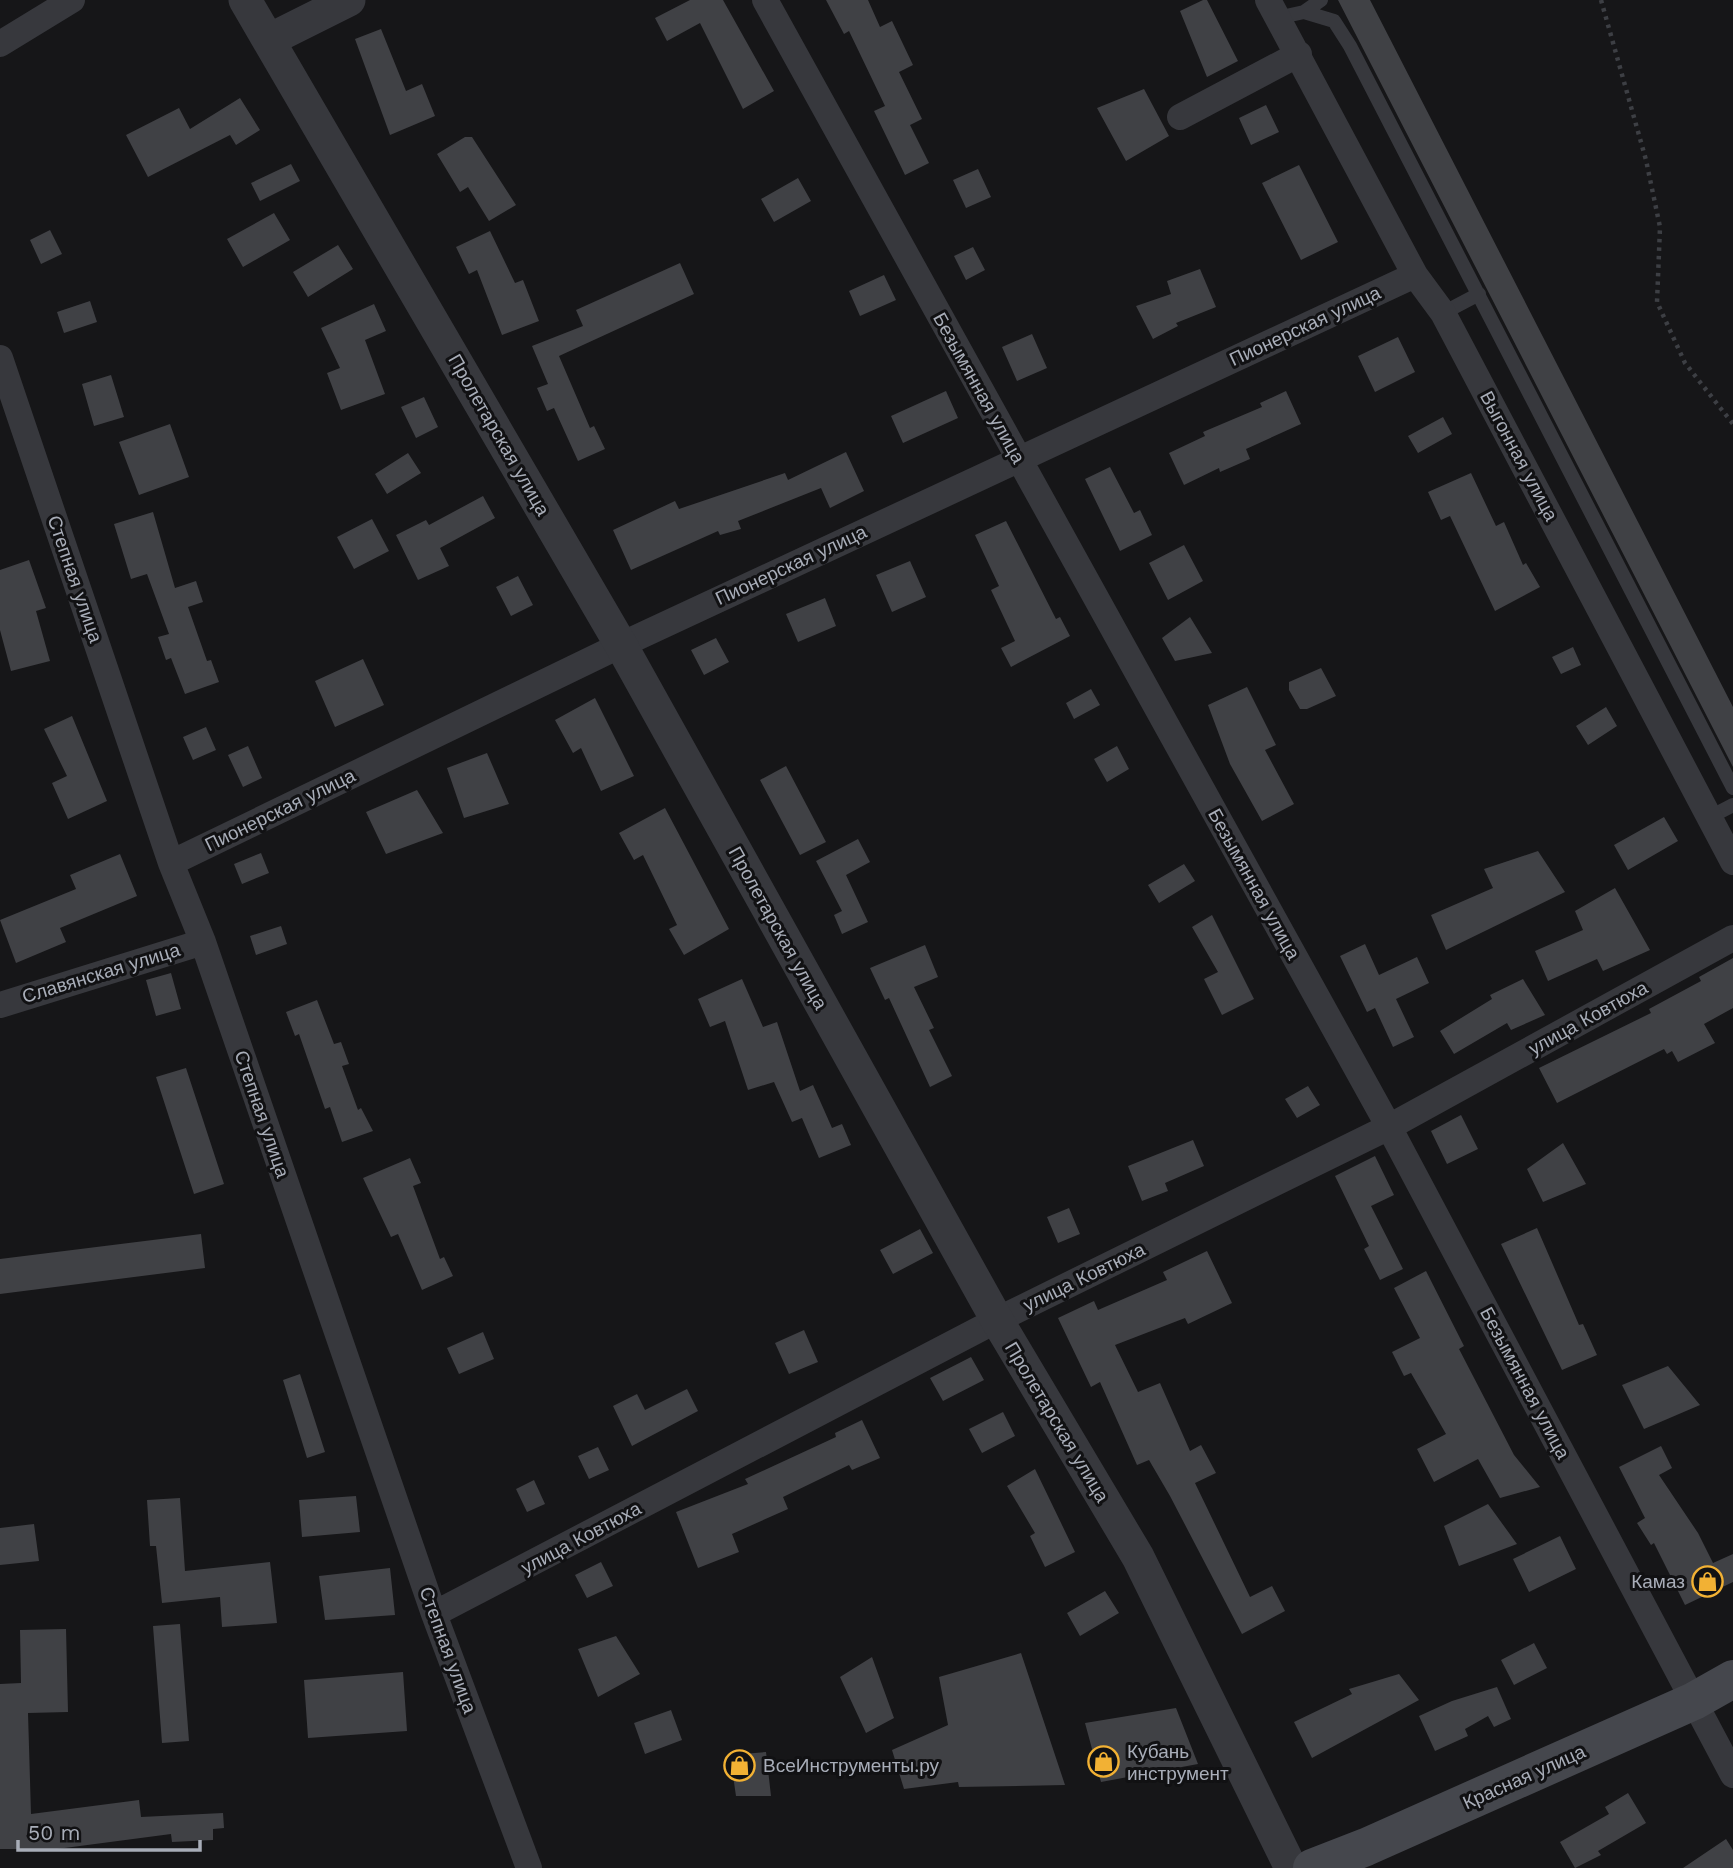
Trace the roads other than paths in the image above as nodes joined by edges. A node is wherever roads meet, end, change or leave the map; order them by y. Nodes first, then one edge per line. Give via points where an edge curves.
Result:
1 (72, 0) edge
2 (244, 0) edge
3 (349, 0) edge
4 (765, 0) edge
5 (1321, 0) edge
6 (1272, 9) edge
7 (1304, 12) junction
8 (269, 40) junction
9 (0, 44) edge
10 (1298, 54) junction
11 (1180, 117) dead end
12 (1415, 275) junction
13 (1479, 294) junction
14 (1443, 313) junction
15 (0, 358) edge
16 (1018, 459) junction
17 (621, 645) junction
18 (1733, 788) edge
19 (1721, 811) edge
20 (1733, 862) edge
21 (171, 863) junction
22 (1733, 938) edge
23 (202, 942) junction
24 (0, 1004) edge
25 (1389, 1127) junction
26 (997, 1320) junction
27 (434, 1614) junction
28 (1733, 1679) edge
29 (1694, 1701) junction
30 (1733, 1774) edge
31 (529, 1868) edge
32 (1291, 1868) edge
33 (1312, 1868) edge

1 - 9 street
2 - 8 street, Пролетарская улица
3 - 8 street
4 - 16 street, Безымянная улица
5 - 7 lane
6 - 7 lane
6 - 10 street, Выгонная улица
7 - 13 lane via 1334,22 1350,47
8 - 17 street, Пролетарская улица
10 - 11 street
10 - 12 street, Выгонная улица
12 - 14 street, Выгонная улица
12 - 16 street, Пионерская улица
13 - 14 lane
13 - 18 lane
14 - 19 street, Выгонная улица
15 - 21 street, Степная улица
16 - 17 street, Пионерская улица
16 - 25 street, Безымянная улица
17 - 21 street, Пионерская улица
17 - 26 street, Пролетарская улица
19 - 20 street, Выгонная улица
21 - 23 street, Степная улица
22 - 25 street, улица Ковтюха
23 - 24 street, Славянская улица
23 - 27 street, Степная улица
25 - 26 street, улица Ковтюха
25 - 29 street, Безымянная улица
26 - 27 street, улица Ковтюха
26 - 32 street, Пролетарская улица via 1138,1557
27 - 31 street, Степная улица
28 - 29 main road, Красная улица
29 - 30 street, Безымянная улица
29 - 33 main road, Красная улица

